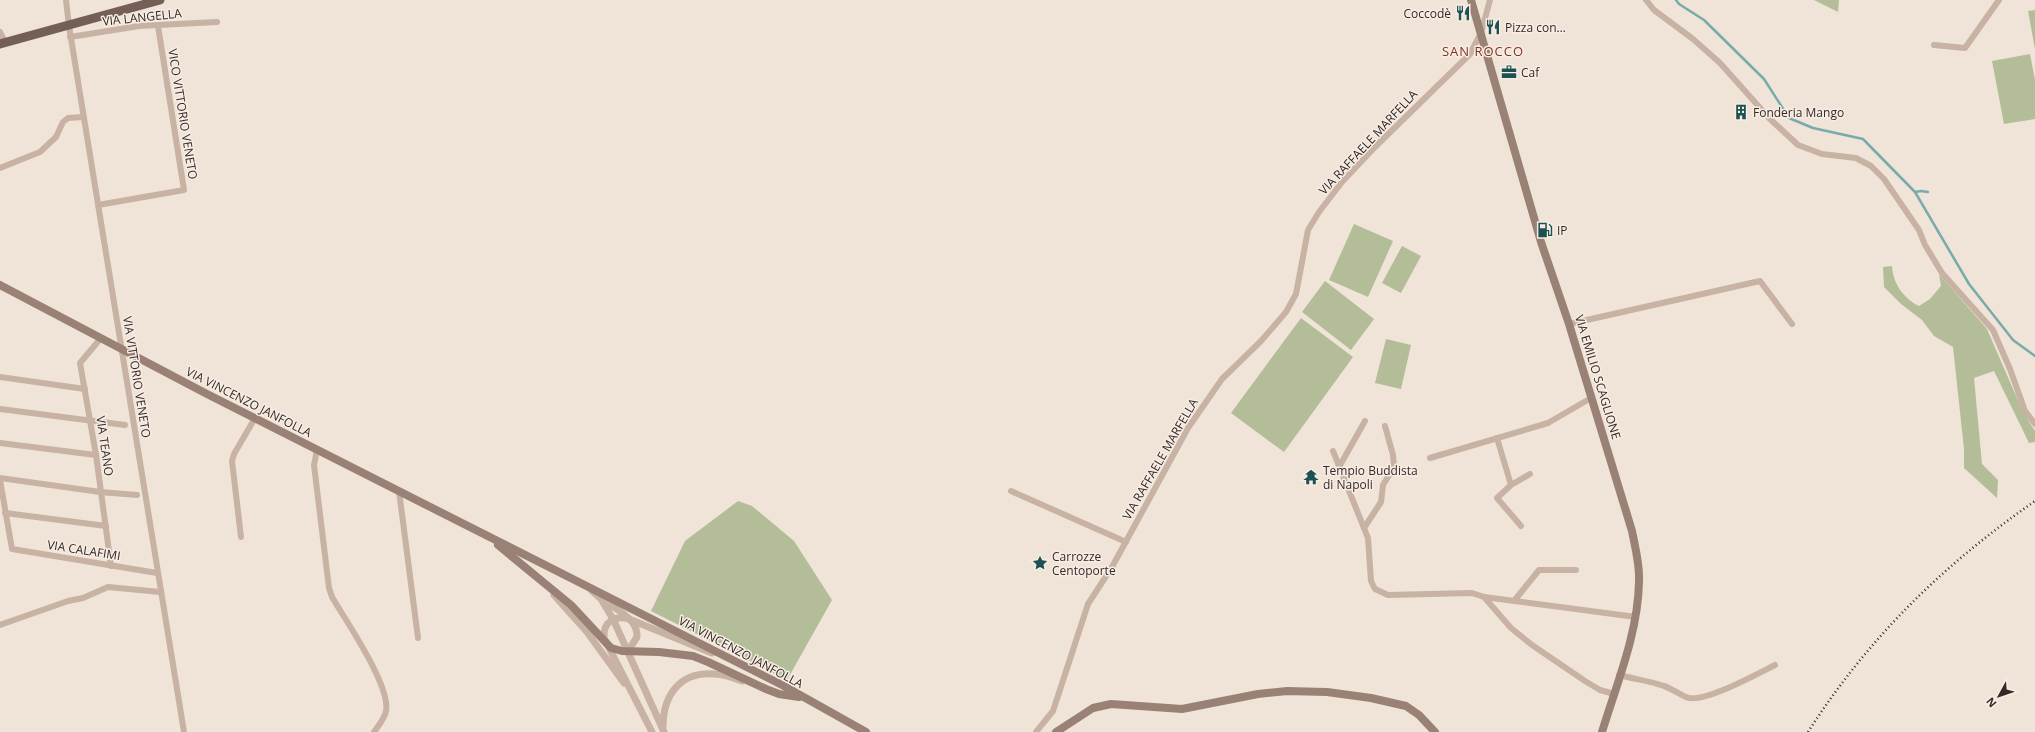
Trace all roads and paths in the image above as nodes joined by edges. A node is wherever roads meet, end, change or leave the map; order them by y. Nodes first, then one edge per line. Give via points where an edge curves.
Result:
1 (66, 0) edge
2 (160, 0) edge
3 (1470, 0) edge
4 (1490, 0) edge
5 (1646, 0) edge
6 (1999, 0) edge
7 (217, 22) dead end
8 (69, 26) junction
9 (158, 26) junction
10 (0, 32) edge
11 (1481, 33) junction
12 (70, 36) junction
13 (2, 43) edge
14 (1934, 45) dead end
15 (83, 117) junction
16 (0, 168) edge
17 (98, 205) junction
18 (0, 285) edge
19 (1569, 324) junction
20 (1792, 324) dead end
21 (101, 338) junction
22 (121, 348) junction
23 (0, 377) edge
24 (85, 389) junction
25 (1591, 398) junction
26 (0, 409) edge
27 (255, 418) junction
28 (90, 420) junction
29 (1365, 421) dead end
30 (2035, 424) edge
31 (125, 425) dead end
32 (1385, 426) dead end
33 (1497, 438) junction
34 (0, 443) edge
35 (317, 450) junction
36 (1333, 451) dead end
37 (96, 455) junction
38 (1430, 458) dead end
39 (1339, 467) junction
40 (1530, 474) dead end
41 (0, 479) edge
42 (1511, 485) junction
43 (399, 491) junction
44 (1011, 491) dead end
45 (100, 492) junction
46 (137, 495) dead end
47 (5, 514) junction
48 (106, 526) junction
49 (1521, 526) dead end
50 (1364, 528) junction
51 (241, 537) dead end
52 (488, 537) junction
53 (1126, 542) junction
54 (111, 566) junction
55 (1576, 570) dead end
56 (157, 573) junction
57 (534, 575) junction
58 (587, 586) junction
59 (160, 592) junction
60 (1484, 597) junction
61 (601, 599) junction
62 (1514, 601) junction
63 (1636, 617) junction
64 (629, 618) junction
65 (613, 619) junction
66 (0, 625) edge
67 (418, 638) dead end
68 (606, 644) junction
69 (628, 651) junction
70 (728, 658) junction
71 (1775, 665) dead end
72 (1619, 675) junction
73 (753, 684) junction
74 (1614, 694) junction
75 (804, 698) junction
76 (636, 700) junction
77 (664, 731) edge
78 (184, 732) edge
79 (374, 732) edge
80 (652, 732) edge
81 (866, 732) edge
82 (1036, 732) edge
83 (1056, 732) edge
84 (1435, 732) edge
85 (1602, 732) edge

1 - 8 street, VIA VITTORIO VENETO
2 - 8 main road
3 - 11 main road, VIA EMILIO SCAGLIONE
4 - 11 street, VIA RAFFAELE MARFELLA
5 - 30 street via 1654,10 1720,63 1798,146 1822,154 1856,158 1871,166 1884,178 1920,230 1925,245 1942,273 1993,330 2025,411
6 - 14 street via 1965,48
7 - 9 street, VIA LANGELLA
8 - 12 street, VIA VITTORIO VENETO
8 - 13 main road
9 - 12 street, VIA LANGELLA via 139,26
9 - 17 street, VICO VITTORIO VENETO via 184,190
10 - 13 street
11 - 19 main road, VIA EMILIO SCAGLIONE via 1541,242
11 - 53 street, VIA RAFFAELE MARFELLA via 1470,54 1375,147 1342,182 1319,212 1308,230 1296,294 1286,312 1218,385 1188,428
12 - 15 street, VIA VITTORIO VENETO
15 - 16 street via 68,118 63,122 56,137 40,152
15 - 17 street, VIA VITTORIO VENETO
17 - 22 street, VIA VITTORIO VENETO
18 - 21 main road, VIA VINCENZO JANFOLLA
19 - 20 street via 1760,281
19 - 25 main road, VIA EMILIO SCAGLIONE
21 - 22 main road, VIA VINCENZO JANFOLLA
21 - 24 street, VIA TEANO via 80,362
22 - 27 main road, VIA VINCENZO JANFOLLA
22 - 56 street, VIA VITTORIO VENETO
23 - 24 street
24 - 28 street, VIA TEANO
25 - 33 street via 1548,423
25 - 63 main road, VIA EMILIO SCAGLIONE via 1638,557
26 - 28 street
27 - 35 main road, VIA VINCENZO JANFOLLA
27 - 51 street via 232,461
28 - 31 street
28 - 37 street, VIA TEANO
29 - 39 street
32 - 50 street via 1394,467 1383,485 1381,502
33 - 38 street
33 - 42 street
34 - 37 street
35 - 43 main road, VIA VINCENZO JANFOLLA
35 - 79 street via 314,465 330,593 378,676 387,702 385,716
36 - 39 street
37 - 45 street, VIA TEANO
39 - 50 street
40 - 42 street
41 - 45 street
41 - 47 street
42 - 49 street via 1497,498
43 - 52 main road, VIA VINCENZO JANFOLLA
43 - 67 street
44 - 53 street
45 - 46 street
45 - 48 street, VIA TEANO
47 - 48 street
47 - 54 street, VIA CALAFIMI via 10,545 14,550
48 - 54 street, VIA TEANO
50 - 60 street via 1368,538 1371,581 1380,592 1408,596 1472,593
52 - 57 main road, VIA VINCENZO JANFOLLA
52 - 58 main road, VIA VINCENZO JANFOLLA
53 - 82 street, VIA RAFFAELE MARFELLA via 1088,604 1053,711
54 - 56 street, VIA CALAFIMI
55 - 62 street via 1539,570
56 - 59 street, VIA VITTORIO VENETO
57 - 68 main road, VIA VINCENZO JANFOLLA via 571,605
57 - 76 street via 586,632
58 - 61 street
58 - 70 main road, VIA VINCENZO JANFOLLA
59 - 66 street via 108,587 83,598
59 - 78 street, VIA VITTORIO VENETO
60 - 62 street
60 - 74 street via 1511,628 1532,645 1585,682
61 - 64 street
61 - 65 street
62 - 63 street
63 - 72 main road, VIA EMILIO SCAGLIONE
64 - 65 street
64 - 69 street via 636,627 637,637
64 - 70 street via 700,649
65 - 68 street via 604,632
65 - 69 street
68 - 69 main road, VIA VINCENZO JANFOLLA via 616,650
68 - 76 street
69 - 73 main road, VIA VINCENZO JANFOLLA via 693,656
69 - 77 street
70 - 75 main road, VIA VINCENZO JANFOLLA
71 - 72 street via 1736,685 1697,698 1688,698 1662,685
72 - 74 main road, VIA EMILIO SCAGLIONE
73 - 75 main road, VIA VINCENZO JANFOLLA via 779,694
73 - 77 street via 716,674 706,674 687,680 671,693 666,702 663,712
74 - 85 main road, VIA EMILIO SCAGLIONE
75 - 81 main road
76 - 80 street
83 - 84 main road via 1093,708 1111,704 1182,709 1287,691 1327,692 1406,706 1420,715

